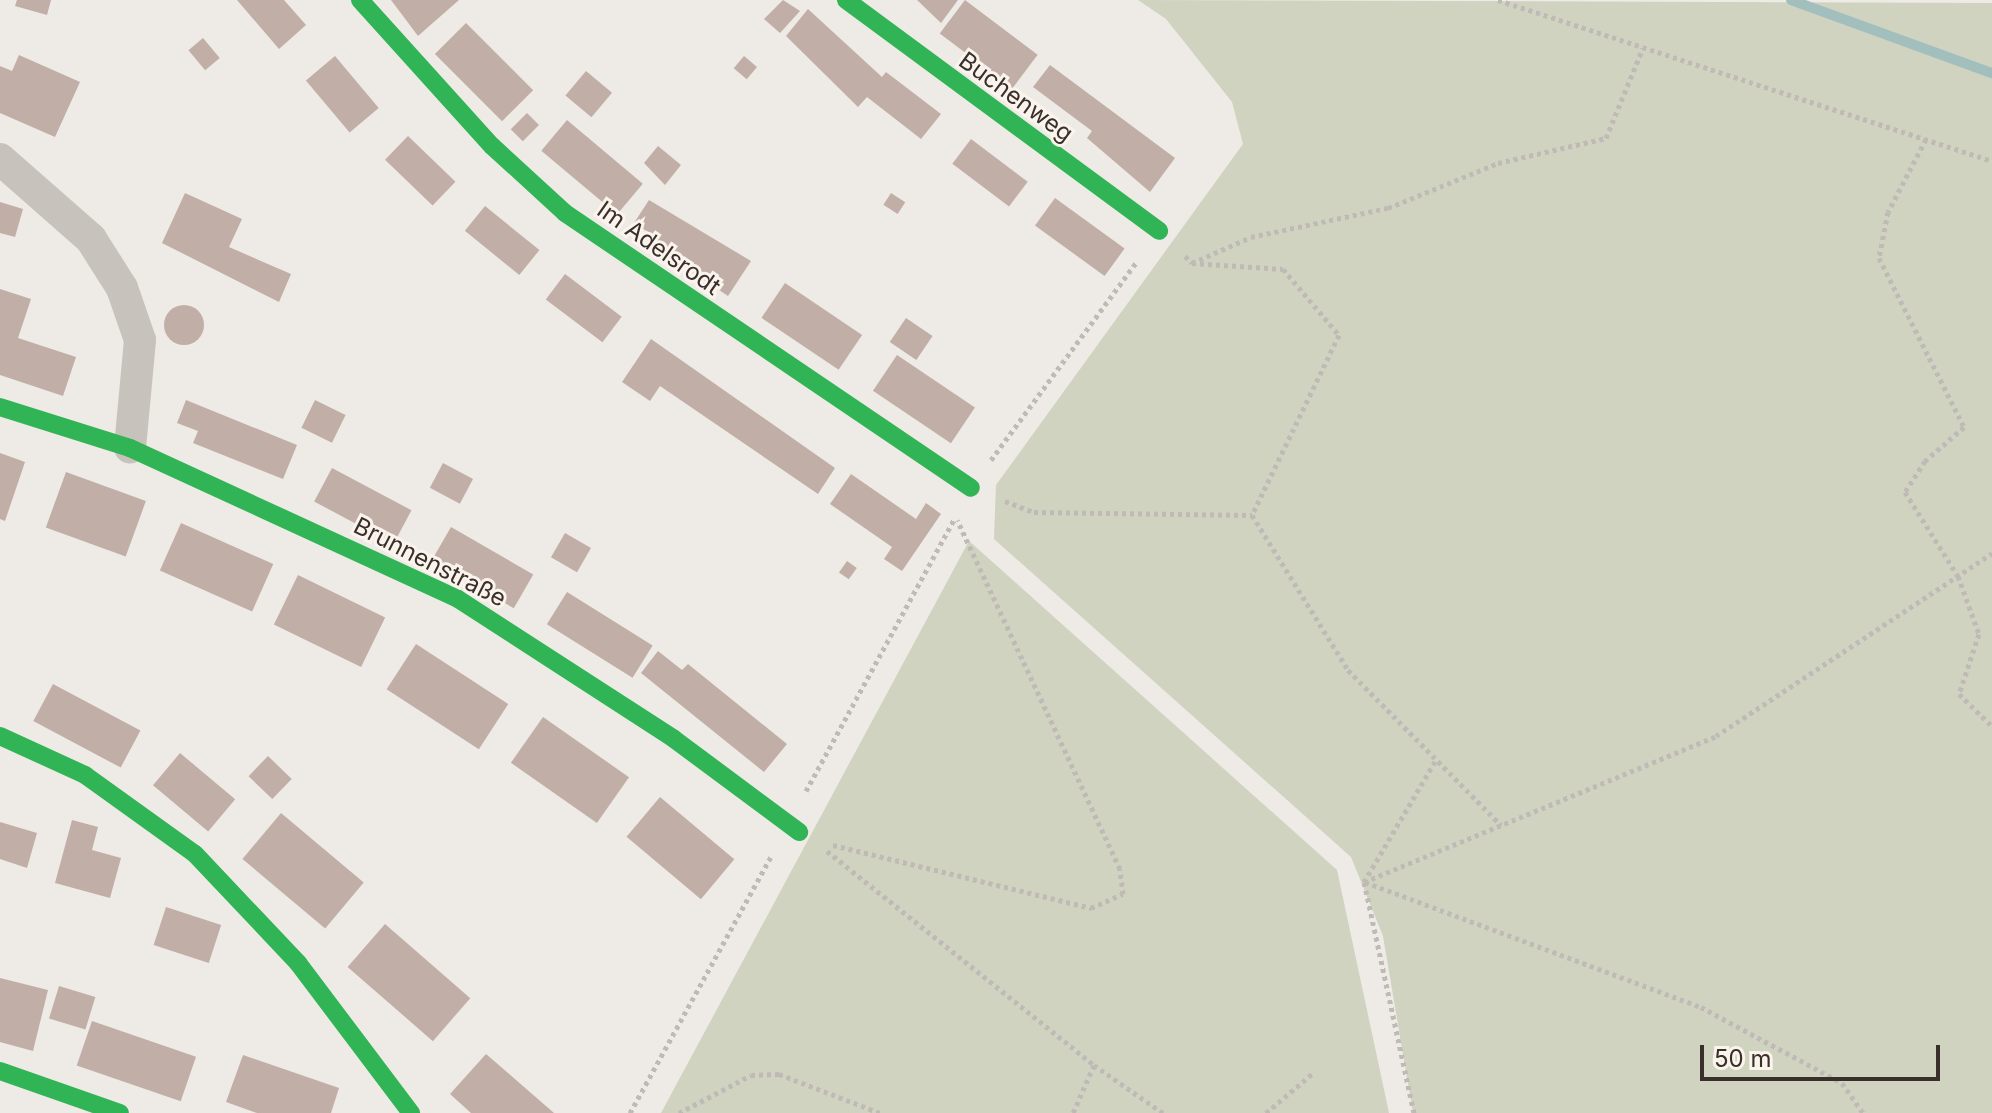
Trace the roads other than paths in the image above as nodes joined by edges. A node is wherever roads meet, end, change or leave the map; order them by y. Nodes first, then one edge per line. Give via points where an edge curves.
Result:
1 (360, 0) edge
2 (846, 0) edge
3 (0, 159) edge
4 (1159, 231) road end
5 (0, 407) edge
6 (130, 448) junction
7 (971, 488) road end
8 (0, 736) edge
9 (800, 832) road end
10 (0, 1071) edge
11 (120, 1113) edge
12 (411, 1113) edge

1 - 7 street, Im Adelsrodt via 492,146 565,213
2 - 4 street, Buchenweg
3 - 6 street via 91,239 122,288 140,340
5 - 6 street, Brunnenstraße
6 - 9 street, Brunnenstraße via 458,599 661,730
8 - 12 street via 85,775 195,854 298,963
10 - 11 street

